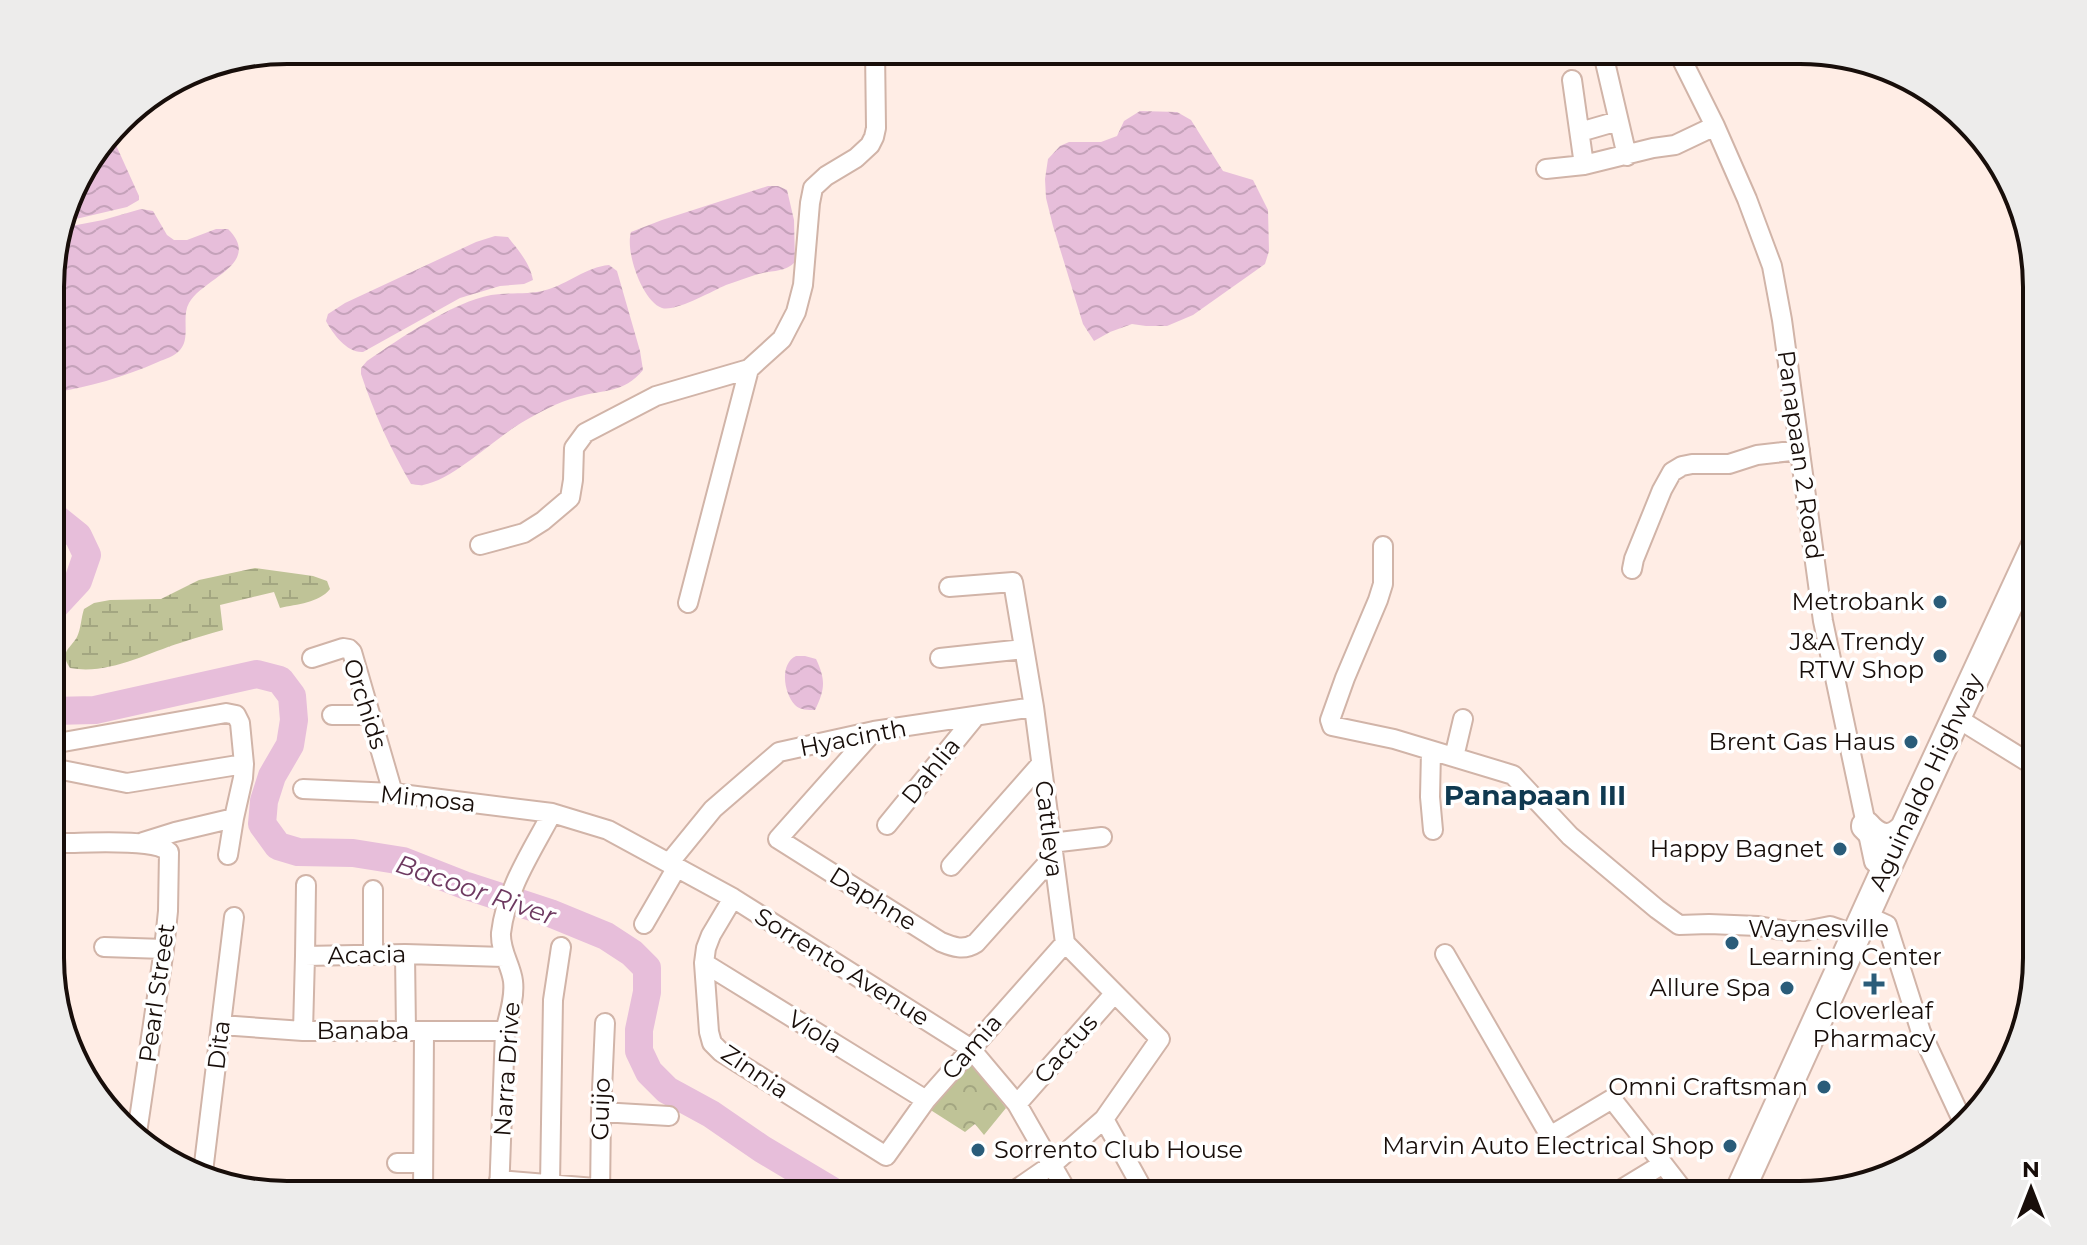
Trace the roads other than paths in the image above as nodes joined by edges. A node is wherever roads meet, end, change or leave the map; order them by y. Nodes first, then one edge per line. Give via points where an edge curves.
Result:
1 (875, 64) edge
2 (1605, 64) edge
3 (1684, 64) edge
4 (1572, 80) dead end
5 (1618, 121) junction
6 (1715, 126) junction
7 (1580, 132) junction
8 (1627, 156) junction
9 (1584, 165) junction
10 (1546, 169) dead end
11 (749, 369) junction
12 (1800, 450) junction
13 (480, 545) dead end
14 (1383, 546) dead end
15 (1632, 569) dead end
16 (2023, 573) edge
17 (949, 587) dead end
18 (688, 603) dead end
19 (1024, 649) junction
20 (312, 658) dead end
21 (940, 658) dead end
22 (1034, 707) junction
23 (332, 715) dead end
24 (369, 715) junction
25 (975, 717) junction
26 (1957, 718) junction
27 (1463, 719) dead end
28 (874, 731) junction
29 (64, 742) edge
30 (1431, 751) junction
31 (1454, 757) junction
32 (2023, 759) edge
33 (244, 764) junction
34 (1041, 764) junction
35 (64, 770) edge
36 (303, 789) dead end
37 (393, 793) junction
38 (552, 813) junction
39 (234, 818) junction
40 (887, 825) dead end
41 (1866, 826) junction
42 (1905, 828) junction
43 (1433, 830) dead end
44 (1102, 837) dead end
45 (64, 843) edge
46 (141, 843) junction
47 (1052, 850) junction
48 (228, 855) dead end
49 (673, 865) junction
50 (951, 866) dead end
51 (1886, 869) junction
52 (306, 885) dead end
53 (373, 890) dead end
54 (733, 898) junction
55 (234, 917) dead end
56 (644, 924) dead end
57 (1860, 925) junction
58 (1065, 943) junction
59 (104, 947) dead end
60 (561, 947) dead end
61 (164, 949) junction
62 (405, 954) junction
63 (1445, 954) dead end
64 (373, 955) junction
65 (305, 956) junction
66 (504, 957) junction
67 (704, 963) junction
68 (1114, 994) junction
69 (605, 1023) dead end
70 (221, 1025) junction
71 (303, 1031) junction
72 (415, 1031) junction
73 (505, 1031) junction
74 (970, 1048) junction
75 (926, 1100) junction
76 (1017, 1104) junction
77 (601, 1112) junction
78 (1959, 1114) edge
79 (669, 1116) dead end
80 (1104, 1119) junction
81 (138, 1124) edge
82 (886, 1156) joint
83 (397, 1163) dead end
84 (423, 1163) junction
85 (1053, 1164) junction
86 (1663, 1164) junction
87 (204, 1165) edge
88 (423, 1181) edge
89 (499, 1181) edge
90 (550, 1181) edge
91 (600, 1181) edge
92 (1028, 1181) edge
93 (1062, 1181) edge
94 (1138, 1181) edge
95 (1635, 1181) edge
96 (1676, 1181) edge
97 (1744, 1181) edge

1 - 11 street via 874,137 856,158 813,188 796,312 782,339
2 - 5 street
3 - 6 street, Panapaan 2 Road
4 - 7 street
5 - 7 street
5 - 8 street
6 - 8 street via 1675,145
6 - 12 street, Panapaan 2 Road via 1772,266
7 - 9 street
8 - 9 street
9 - 10 street
11 - 13 street via 656,396 585,433 574,448 570,498 524,533
11 - 18 street
12 - 15 street via 1729,464 1692,464 1672,472
12 - 41 street, Panapaan 2 Road via 1823,621
14 - 30 street via 1380,592 1330,723
16 - 26 highway, Aguinaldo Highway
17 - 19 street, Cattleya via 1013,582
19 - 21 street
19 - 22 street, Cattleya
20 - 24 street, Orchids via 343,648 352,652
22 - 25 street, Hyacinth
22 - 34 street, Cattleya
23 - 24 street
24 - 37 street, Orchids
25 - 28 street, Hyacinth
25 - 40 street, Dahlia
26 - 32 street
26 - 42 highway, Aguinaldo Highway
27 - 31 street
28 - 47 street, Daphne via 778,839 941,942 962,948 971,947
28 - 49 street, Hyacinth via 779,752 713,809
29 - 33 street via 226,713 236,715 240,723
30 - 31 street
30 - 43 street
31 - 57 street via 1513,775 1570,836 1679,925 1787,931
33 - 35 street via 127,783
33 - 39 street
34 - 47 street, Cattleya
34 - 50 street
36 - 37 street, Mimosa
37 - 38 street, Mimosa
38 - 49 street, Sorrento Avenue via 608,830
38 - 66 street, Narra Drive via 513,886 501,936
39 - 46 street
39 - 48 street
41 - 42 highway via 1886,839
41 - 51 street, Panapaan 2 Road via 1874,862
42 - 51 highway, Aguinaldo Highway
44 - 47 street
45 - 46 street
46 - 61 street, Pearl Street via 169,852
47 - 58 street, Cattleya
49 - 54 street, Sorrento Avenue
49 - 56 street, Hyacinth
51 - 57 highway, Aguinaldo Highway
52 - 65 street
53 - 64 street
54 - 67 street, Zinnia via 711,935
54 - 74 street, Sorrento Avenue
55 - 70 street, Dita
57 - 78 street via 1887,925 1921,1032
57 - 97 highway, Aguinaldo Highway
58 - 68 street
58 - 74 street, Camia
59 - 61 street
60 - 90 street via 553,1000
61 - 81 street, Pearl Street
62 - 64 street, Acacia
62 - 66 street, Acacia
62 - 72 street
63 - 86 street via 1550,1136 1612,1099
64 - 65 street, Acacia
65 - 71 street, Acacia
66 - 73 street, Narra Drive via 513,981
67 - 75 street, Viola
67 - 82 street, Zinnia via 712,1043
68 - 76 street, Cactus
68 - 80 street via 1160,1039
69 - 77 street, Guijo
70 - 71 street, Banaba
70 - 87 street, Dita
71 - 72 street, Banaba
72 - 73 street, Banaba
72 - 84 street
73 - 89 street, Narra Drive
74 - 75 street, Camia
74 - 76 street, Sorrento Avenue
75 - 82 street, Camia
76 - 85 street, Sorrento Avenue
77 - 79 street
77 - 91 street, Guijo
80 - 85 street
80 - 94 street
83 - 84 street
84 - 88 street
85 - 92 street
85 - 93 street, Sorrento Avenue
86 - 95 street
86 - 96 street

